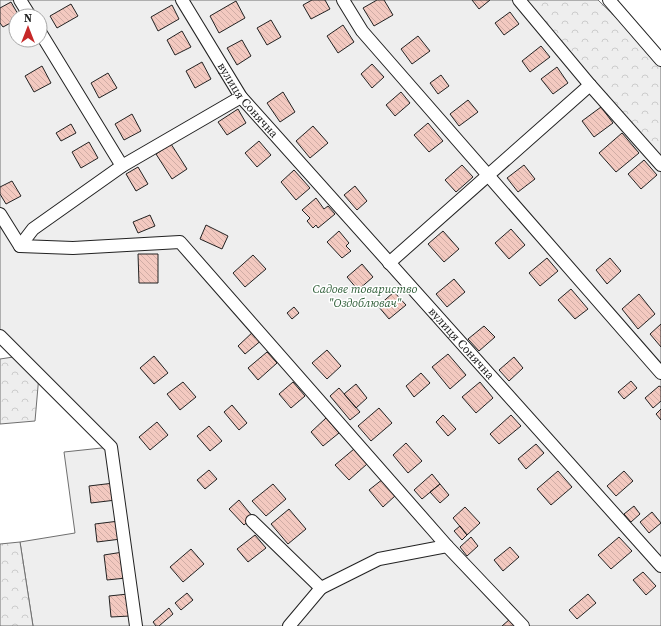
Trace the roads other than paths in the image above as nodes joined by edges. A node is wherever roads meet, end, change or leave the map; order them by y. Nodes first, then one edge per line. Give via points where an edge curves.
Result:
1 (182, 0) edge
2 (342, 0) edge
3 (519, 0) edge
4 (609, 0) edge
5 (48, 45) edge
6 (661, 60) edge
7 (590, 85) junction
8 (241, 97) junction
9 (661, 165) edge
10 (122, 166) junction
11 (489, 176) junction
12 (0, 214) edge
13 (20, 246) junction
14 (389, 263) junction
15 (0, 336) edge
16 (661, 373) edge
17 (252, 521) dead end
18 (447, 546) junction
19 (661, 566) edge
20 (321, 588) junction
21 (136, 626) edge
22 (289, 626) edge
23 (523, 626) edge

1 - 8 street, вулиця Сонячна
2 - 11 street via 362,31
3 - 7 street
4 - 6 street
5 - 10 street
7 - 9 street
7 - 11 street
8 - 10 street
8 - 14 street, вулиця Сонячна
10 - 13 street via 33,229
11 - 14 street
11 - 16 street
12 - 13 street
13 - 18 street via 73,248 180,242
14 - 19 street, вулиця Сонячна
15 - 21 street via 111,447
17 - 20 street
18 - 20 street via 380,559
18 - 23 street
20 - 22 street

